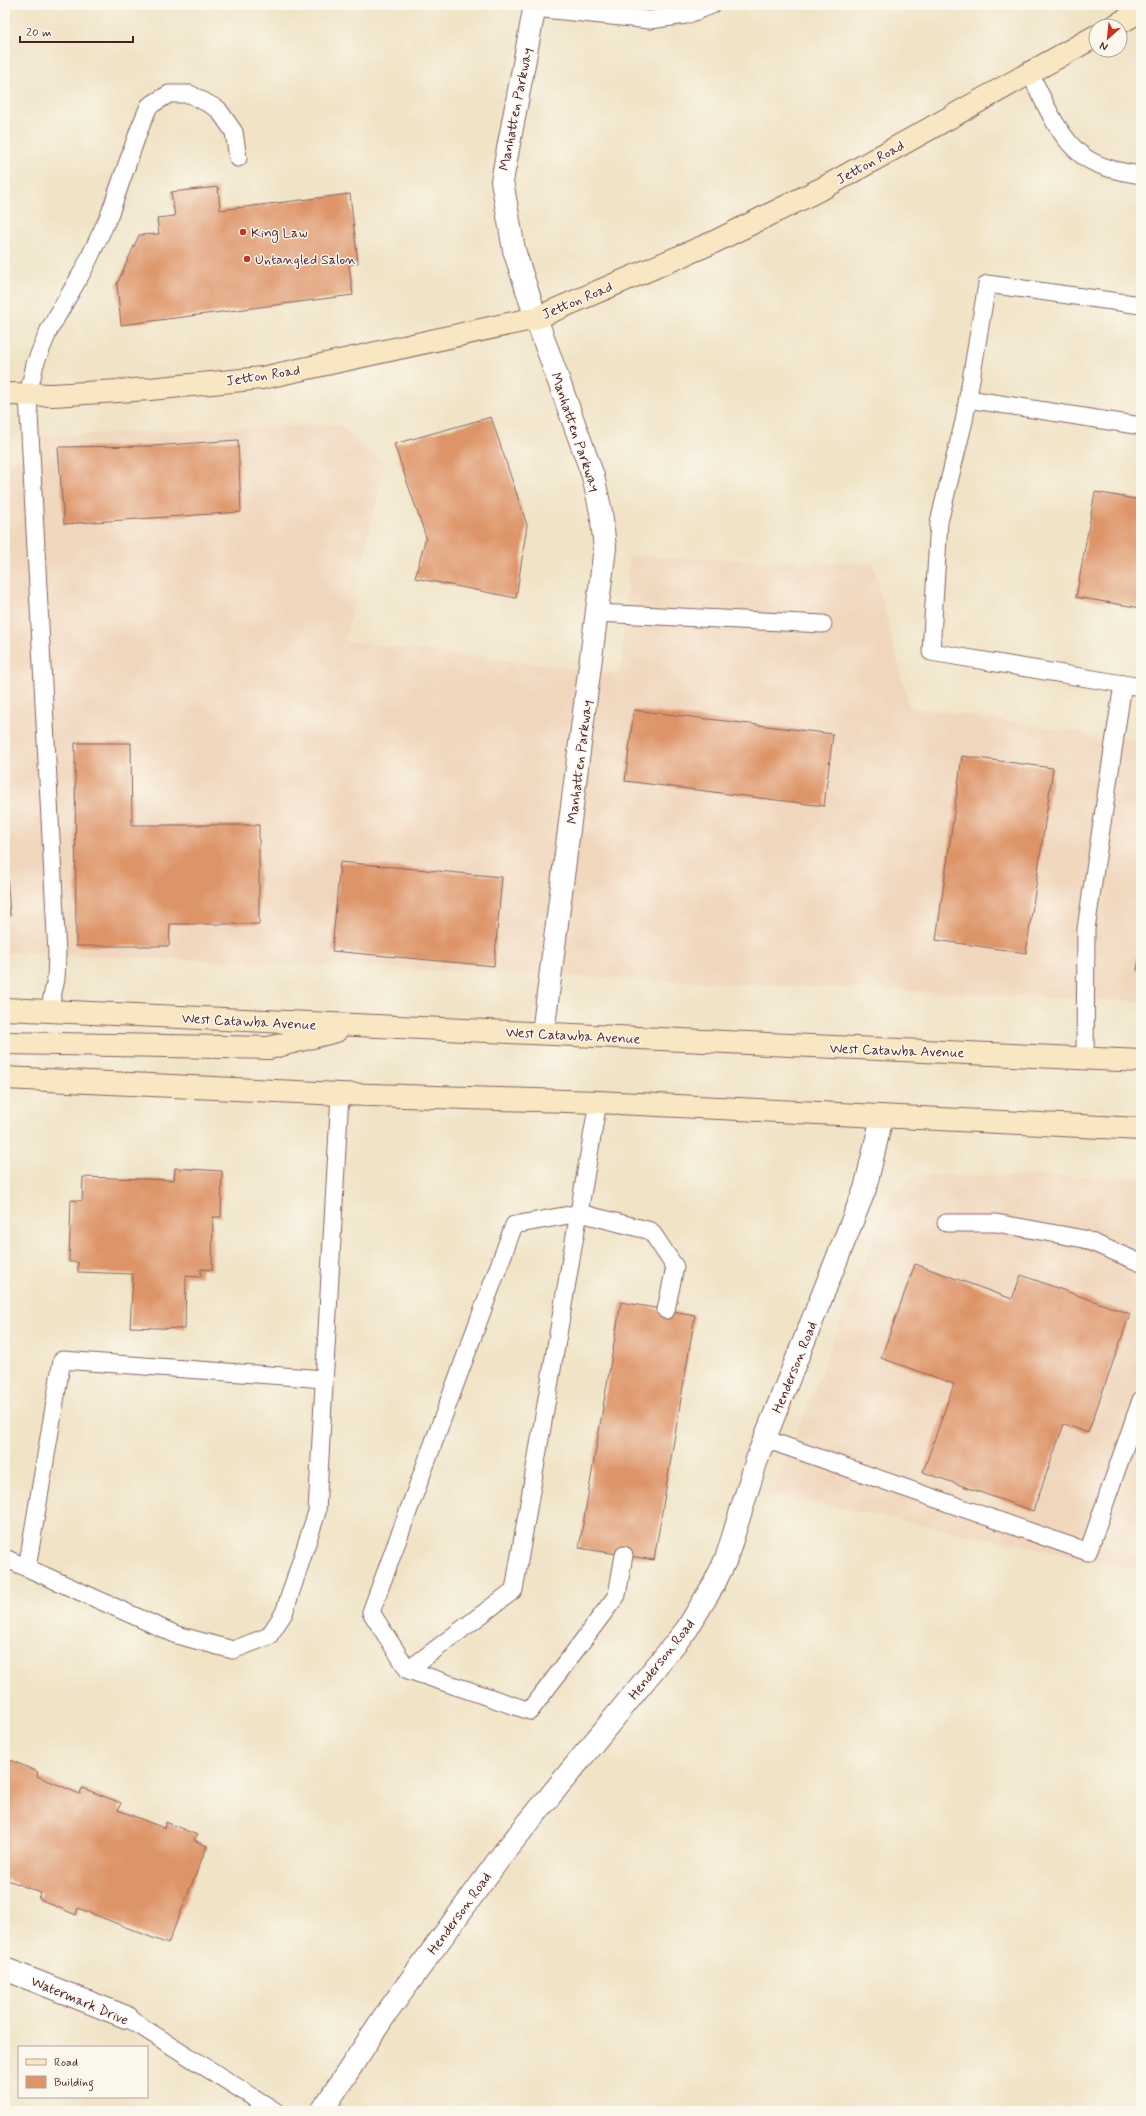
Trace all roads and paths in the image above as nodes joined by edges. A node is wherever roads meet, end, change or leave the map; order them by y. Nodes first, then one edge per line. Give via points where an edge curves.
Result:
1 (712, 5) edge
2 (535, 6) edge
3 (1141, 11) edge
4 (1128, 18) edge
5 (1088, 40) edge
6 (1030, 73) junction
7 (238, 158) dead end
8 (1141, 175) edge
9 (1141, 305) edge
10 (536, 318) junction
11 (5, 394) edge
12 (28, 395) junction
13 (968, 399) junction
14 (1141, 426) edge
15 (597, 613) junction
16 (823, 624) dead end
17 (1123, 684) junction
18 (1141, 687) edge
19 (5, 1009) edge
20 (49, 1011) junction
21 (359, 1026) junction
22 (543, 1033) junction
23 (5, 1043) edge
24 (1085, 1058) junction
25 (1141, 1061) edge
26 (5, 1078) edge
27 (340, 1094) junction
28 (598, 1102) junction
29 (882, 1117) junction
30 (1141, 1129) edge
31 (580, 1213) junction
32 (946, 1223) dead end
33 (1141, 1263) edge
34 (666, 1310) dead end
35 (324, 1379) junction
36 (1141, 1400) edge
37 (765, 1439) junction
38 (624, 1555) dead end
39 (5, 1558) edge
40 (27, 1568) junction
41 (408, 1670) junction
42 (5, 1969) edge
43 (126, 2017) joint
44 (275, 2111) edge
45 (322, 2111) edge

1 - 2 lane via 686,15 650,20
2 - 10 street, Manhatten Parkway via 502,181 514,250
3 - 4 main road
5 - 6 main road, Jetton Road
6 - 8 lane via 1058,128 1083,156 1115,171
6 - 10 main road, Jetton Road via 825,188 714,242
7 - 12 lane via 234,132 218,109 190,94 169,94 149,106 110,216 84,269 49,330 35,364
9 - 13 lane via 987,284
10 - 12 main road, Jetton Road via 262,378 150,389
10 - 15 street, Manhatten Parkway via 593,476 601,512 605,548
11 - 12 main road, Jetton Road
12 - 20 lane via 57,954 56,979
13 - 14 lane
13 - 17 lane via 939,522 930,652
15 - 16 lane
15 - 22 street, Manhatten Parkway
17 - 18 lane
17 - 24 lane via 1086,929
19 - 20 main road, West Catawba Avenue
20 - 21 main road, West Catawba Avenue
21 - 22 main road, West Catawba Avenue
21 - 23 main road via 269,1048
22 - 24 main road, West Catawba Avenue
24 - 25 main road, West Catawba Avenue
26 - 27 main road
27 - 28 main road
27 - 35 lane
28 - 29 main road
28 - 31 lane
29 - 30 main road
29 - 37 street, Henderson Road via 865,1189
31 - 34 lane via 651,1231 675,1267
31 - 41 lane via 514,1590
31 - 41 lane via 514,1225 511,1232 371,1612
32 - 33 lane via 996,1223 1084,1239
35 - 40 lane via 62,1360
35 - 40 lane via 317,1512 284,1613 269,1636 233,1650 177,1635
36 - 37 lane via 1088,1552
37 - 45 street, Henderson Road via 726,1559 687,1630 505,1851 383,2018
38 - 41 lane via 617,1595 530,1711
39 - 40 lane
42 - 43 street, Watermark Drive
43 - 44 lane, Watermark Drive

